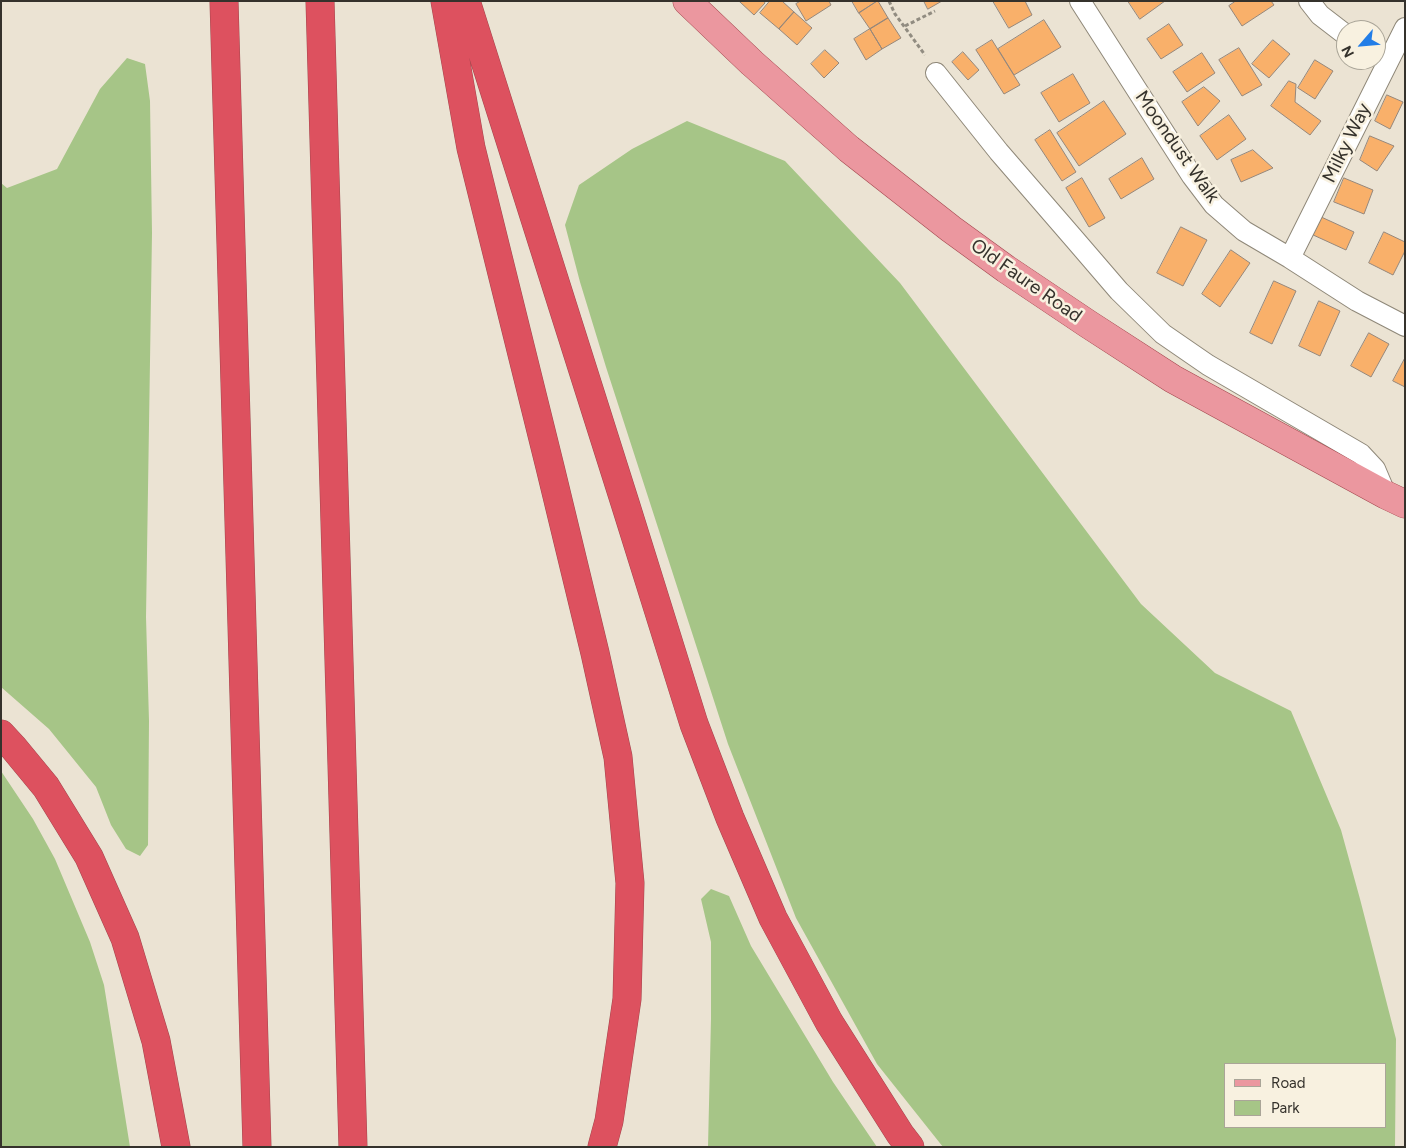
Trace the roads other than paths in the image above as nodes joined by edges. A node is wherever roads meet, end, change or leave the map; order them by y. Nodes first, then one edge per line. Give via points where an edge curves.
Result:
1 (224, 1) edge
2 (320, 1) edge
3 (445, 1) edge
4 (466, 1) edge
5 (687, 1) edge
6 (1080, 1) edge
7 (1309, 1) edge
8 (1336, 27) edge
9 (1405, 28) edge
10 (1390, 60) edge
11 (936, 73) road end
12 (1290, 258) junction
13 (1405, 326) edge
14 (1395, 500) edge
15 (1, 734) edge
16 (176, 1147) edge
17 (257, 1147) edge
18 (353, 1147) edge
19 (602, 1147) edge
20 (910, 1147) edge

1 - 17 highway
2 - 18 highway
3 - 19 highway via 471,148 618,757 630,883 627,999
4 - 20 highway via 694,724 723,801 773,918 829,1022
5 - 14 main road, Old Faure Road via 849,149 1006,269 1172,379
6 - 12 street, Moondust Walk via 1214,205 1244,231
7 - 8 street
9 - 10 street, Milky Way
10 - 12 street, Milky Way
11 - 14 street via 1088,256 1163,334 1208,365 1361,454
12 - 13 street, Moondust Walk via 1357,302
15 - 16 highway via 46,787 89,857 125,938 156,1041

